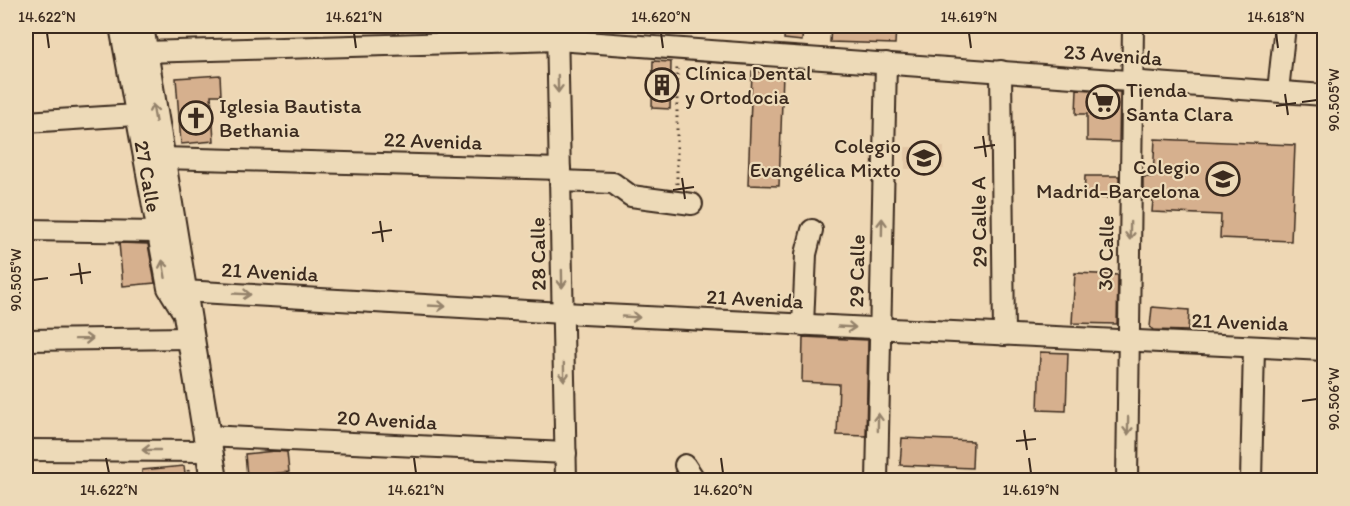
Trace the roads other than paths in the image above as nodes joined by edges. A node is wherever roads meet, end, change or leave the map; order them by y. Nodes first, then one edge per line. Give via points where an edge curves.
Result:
1 (120, 26) edge
2 (140, 26) edge
3 (1133, 26) edge
4 (1285, 26) edge
5 (557, 33) edge
6 (144, 52) junction
7 (886, 63) junction
8 (1001, 72) junction
9 (1132, 81) junction
10 (1278, 91) junction
11 (1324, 95) edge
12 (136, 115) junction
13 (26, 123) edge
14 (162, 158) junction
15 (560, 175) junction
16 (692, 204) dead end
17 (26, 230) edge
18 (812, 230) dead end
19 (158, 232) junction
20 (183, 291) junction
21 (563, 313) junction
22 (803, 325) junction
23 (880, 329) junction
24 (189, 330) junction
25 (1004, 335) junction
26 (26, 340) edge
27 (1129, 342) junction
28 (1254, 347) junction
29 (1324, 350) edge
30 (208, 443) junction
31 (26, 450) edge
32 (566, 453) junction
33 (214, 480) edge
34 (566, 480) edge
35 (877, 480) edge
36 (1127, 480) edge
37 (1251, 480) edge

1 - 12 street, 27 Calle
2 - 6 main road, 27 Calle
3 - 9 street, 30 Calle
4 - 10 street
5 - 6 street, 23 Avenida
5 - 7 street, 23 Avenida via 677,48
5 -> 15 street, 28 Calle
14 -> 6 main road, 27 Calle
7 - 8 street, 23 Avenida
23 -> 7 street, 29 Calle
8 - 9 street, 23 Avenida
8 - 25 street, 29 Calle A
9 - 10 street, 23 Avenida
9 -> 27 street, 30 Calle
10 - 11 street, 23 Avenida
12 - 13 street
12 - 19 street, 27 Calle
14 - 15 street, 22 Avenida
14 - 20 main road, 27 Calle
15 - 16 street, 22 Avenida via 613,183 631,196
15 -> 21 street, 28 Calle
17 - 19 street
18 - 22 street via 806,254
24 -> 19 street, 27 Calle via 168,288
20 -> 21 street, 21 Avenida
20 - 24 main road, 27 Calle
21 -> 22 street, 21 Avenida
21 -> 32 street, 28 Calle
22 -> 23 street, 21 Avenida
23 - 25 street, 21 Avenida
35 -> 23 street, 29 Calle
26 -> 24 street
24 - 30 main road, 27 Calle
25 - 27 street, 21 Avenida
27 - 28 street, 21 Avenida
27 -> 36 street, 30 Calle
28 - 29 street, 21 Avenida
28 - 37 street
30 -> 31 street, 20 Avenida
30 - 32 street, 20 Avenida
30 - 33 main road, 27 Calle
32 - 34 street, 28 Calle

